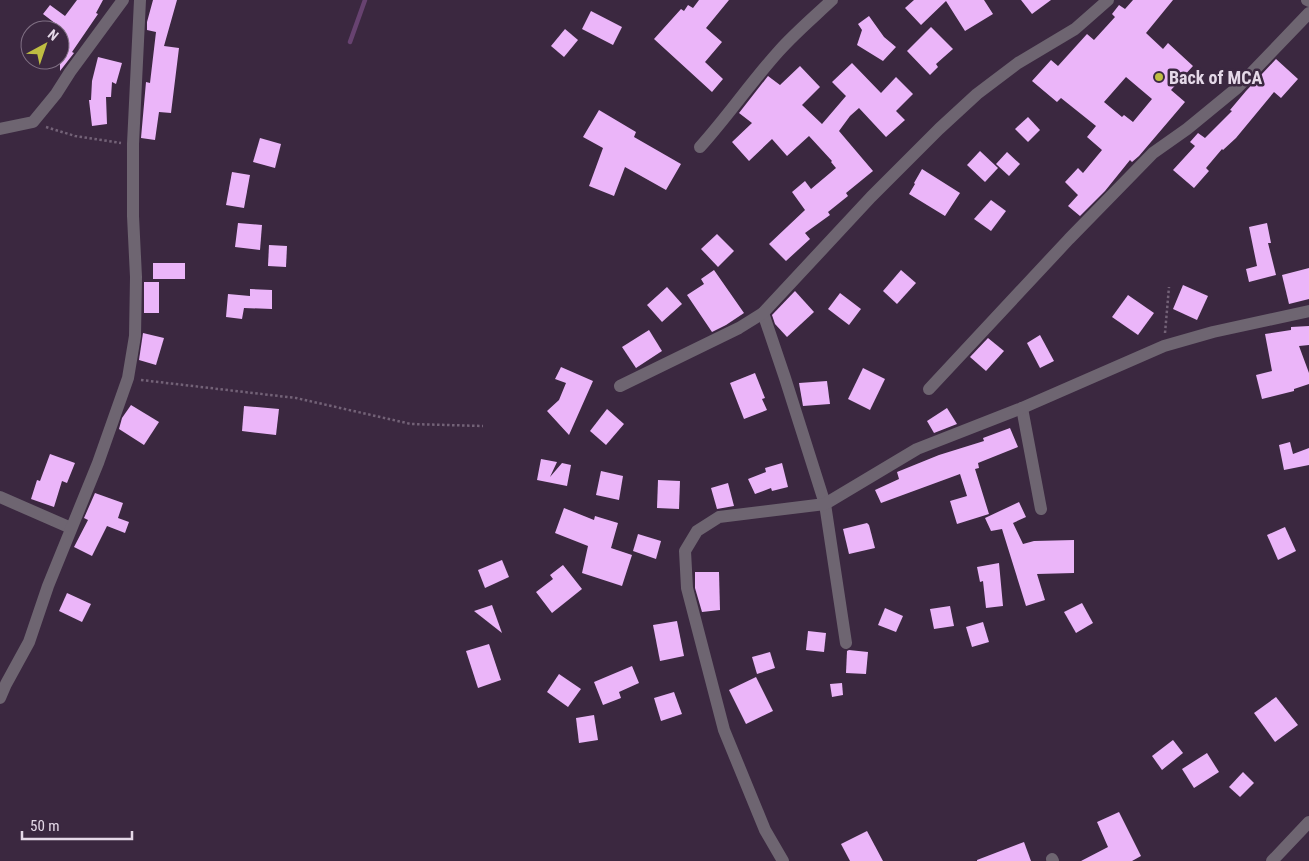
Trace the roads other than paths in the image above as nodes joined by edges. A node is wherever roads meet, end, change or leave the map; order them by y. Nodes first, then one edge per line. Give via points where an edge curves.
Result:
1 (123, 0) edge
2 (140, 0) edge
3 (832, 0) edge
4 (1108, 0) edge
5 (1309, 13) edge
6 (0, 129) edge
7 (700, 147) dead end
8 (1309, 311) edge
9 (763, 313) junction
10 (620, 386) dead end
11 (929, 389) dead end
12 (1022, 408) junction
13 (0, 497) edge
14 (824, 504) junction
15 (1041, 509) dead end
16 (71, 528) junction
17 (846, 643) dead end
18 (0, 698) edge
19 (1309, 822) edge
20 (783, 861) edge
21 (1272, 861) edge

1 - 6 street via 33,122
2 - 16 street via 132,144 135,336 128,378 98,464
3 - 7 street via 781,49
4 - 9 street via 1075,29 1018,63 939,129
5 - 11 street via 1236,88 1187,130 1153,153
8 - 12 street via 1164,346
9 - 10 street via 706,345
9 - 14 street
12 - 14 street via 917,449
12 - 15 street
13 - 16 street
14 - 17 street
14 - 20 street via 719,517 698,530 685,551 687,588 724,730 765,830
16 - 18 street via 29,642
19 - 21 street

